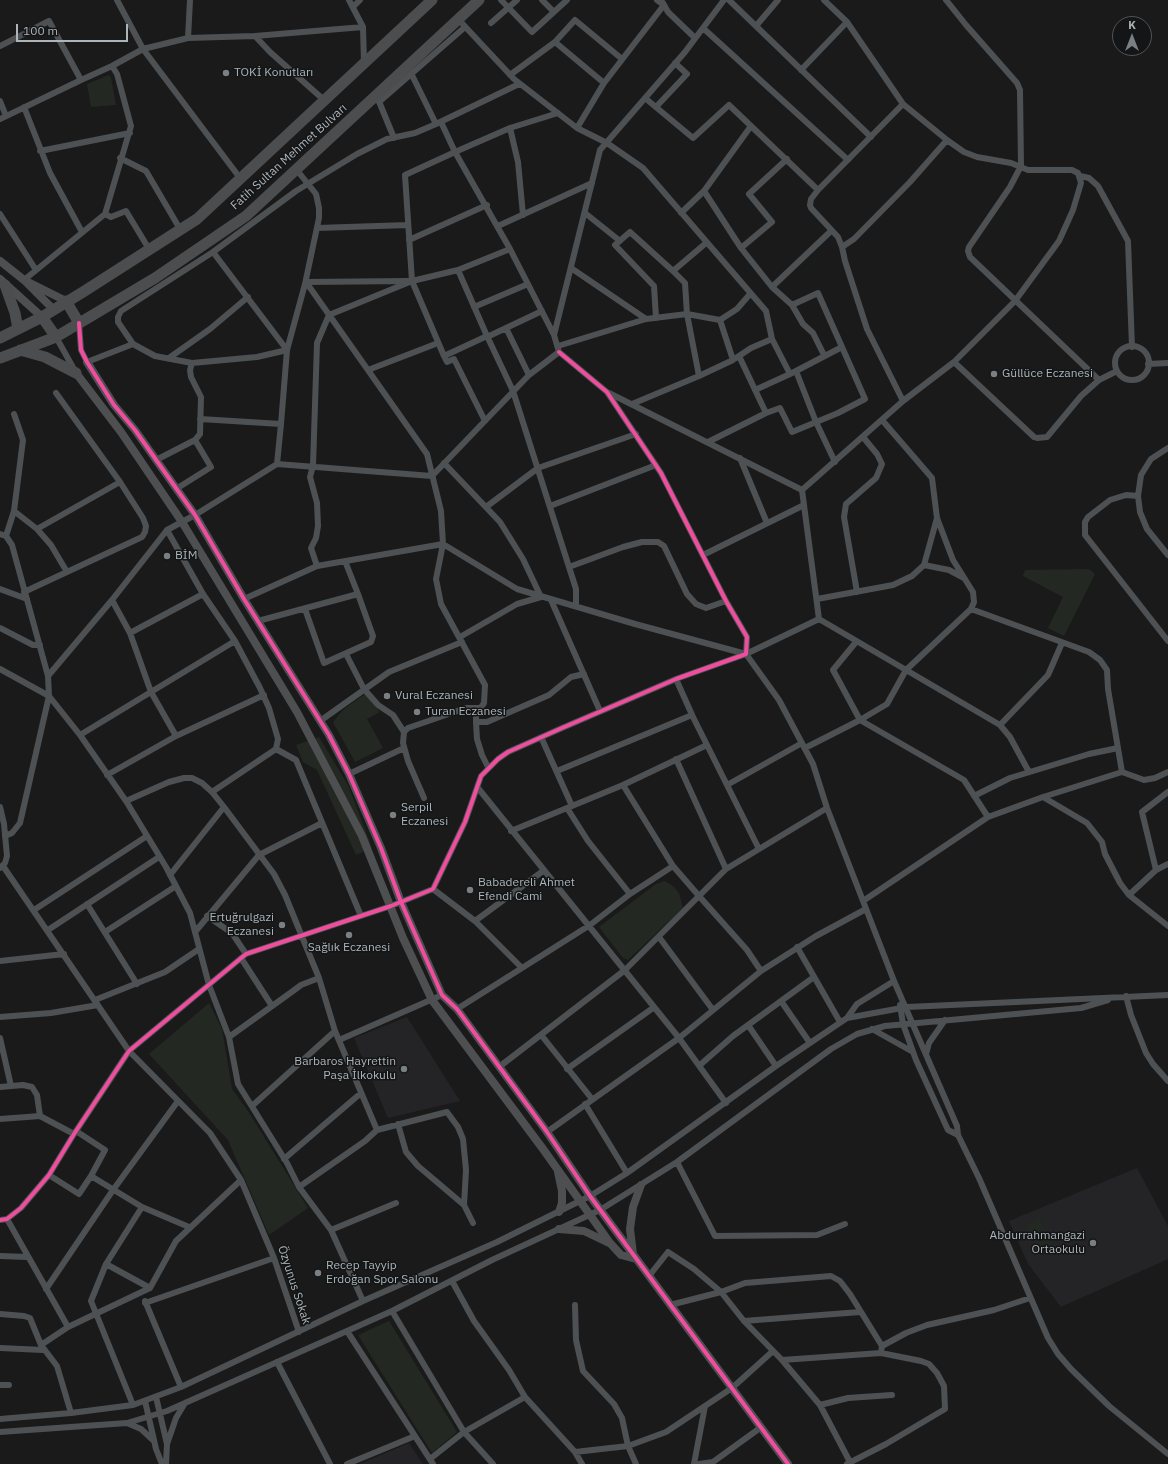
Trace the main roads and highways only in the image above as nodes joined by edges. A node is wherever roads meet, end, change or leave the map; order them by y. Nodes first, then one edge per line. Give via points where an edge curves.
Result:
1 (432, 0) edge
2 (479, 0) edge
3 (3, 282) edge
4 (66, 302) junction
5 (42, 317) junction
6 (79, 323) junction
7 (18, 329) junction
8 (56, 337) junction
9 (0, 338) edge
10 (20, 350) junction
11 (0, 358) edge
12 (76, 373) road end

1 - 4 highway, Fatih Sultan Mehmet Bulvarı via 197,219
2 - 6 highway, Fatih Sultan Mehmet Bulvarı via 462,23 246,216 155,278
3 - 7 highway via 15,313
4 - 5 highway, Fatih Sultan Mehmet Bulvarı
4 - 6 highway
5 - 7 highway
5 - 8 highway
6 - 8 highway, Fatih Sultan Mehmet Bulvarı
7 - 9 highway
8 - 10 highway
10 - 11 highway
10 - 12 highway via 45,357

